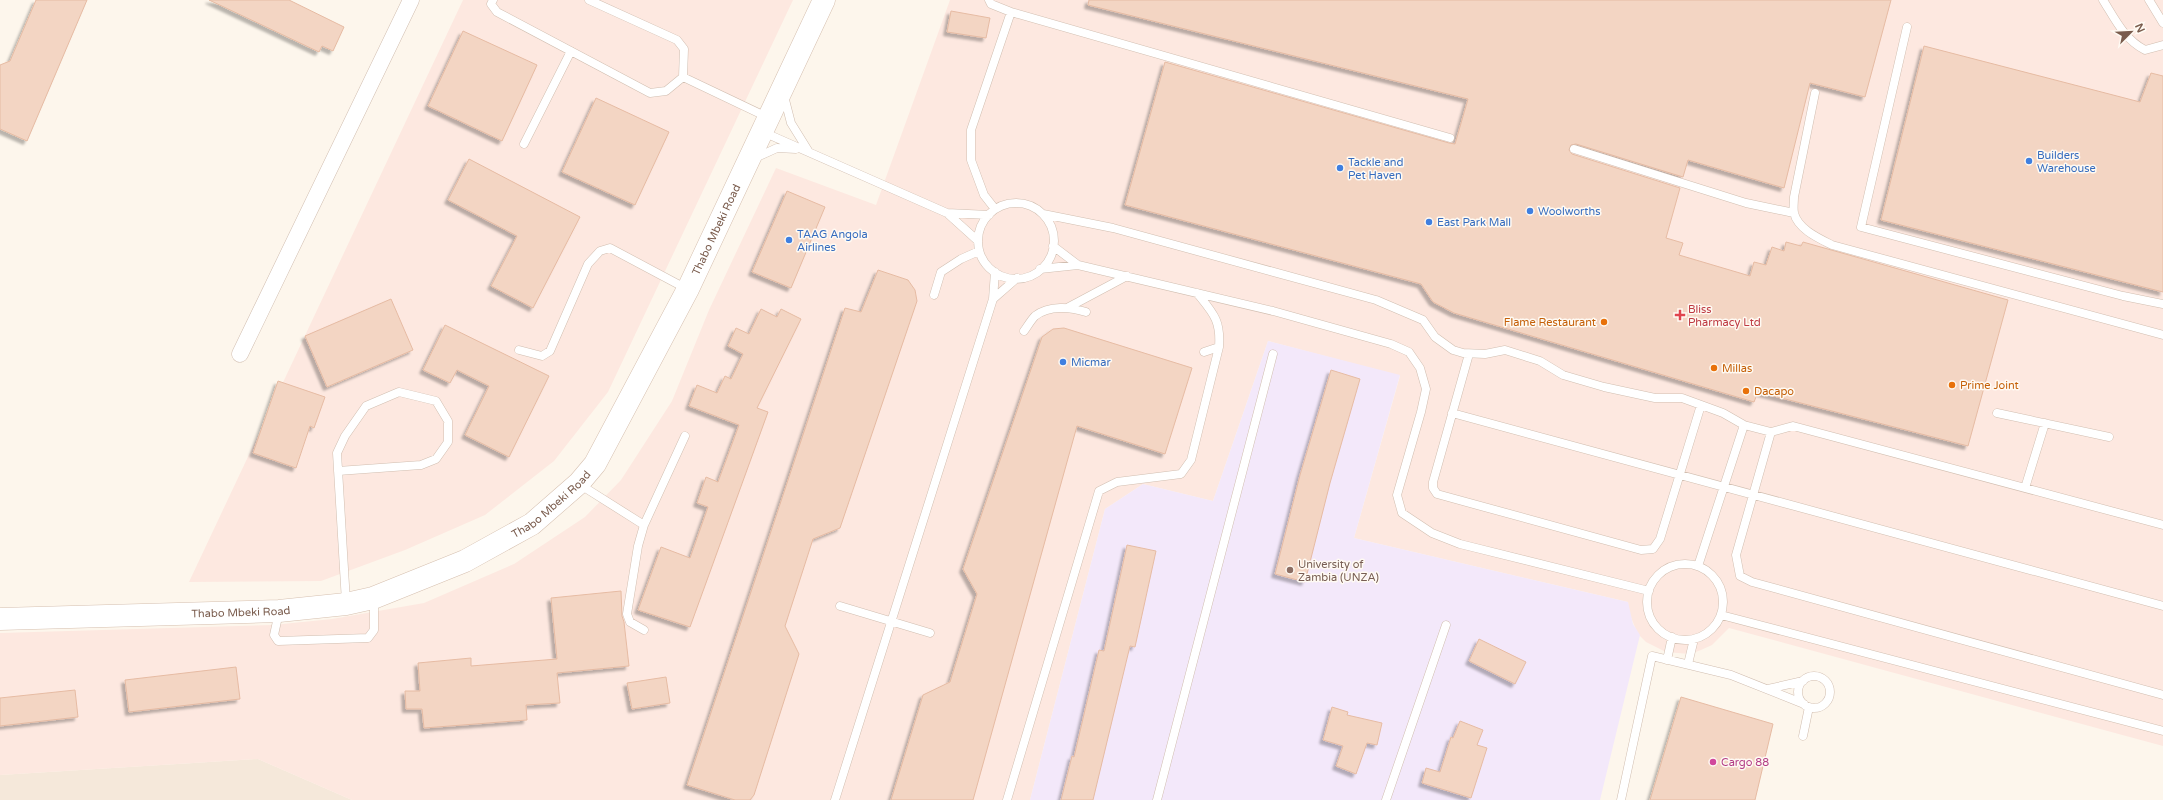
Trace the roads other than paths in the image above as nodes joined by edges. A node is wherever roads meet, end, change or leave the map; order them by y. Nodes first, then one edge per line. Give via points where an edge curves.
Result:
1 (411, 0) edge
2 (493, 0) edge
3 (588, 0) edge
4 (824, 0) edge
5 (989, 0) edge
6 (2103, 0) edge
7 (2149, 0) edge
8 (1011, 12) junction
9 (2163, 23) edge
10 (1908, 27) dead end
11 (2163, 45) edge
12 (571, 52) junction
13 (683, 77) junction
14 (782, 88) junction
15 (1816, 92) dead end
16 (765, 124) junction
17 (1450, 138) dead end
18 (524, 144) dead end
19 (1574, 149) dead end
20 (810, 153) junction
21 (746, 162) junction
22 (992, 212) junction
23 (947, 213) junction
24 (1794, 213) junction
25 (1043, 214) junction
26 (978, 241) junction
27 (1053, 246) junction
28 (979, 251) junction
29 (1078, 265) junction
30 (1040, 269) junction
31 (995, 272) junction
32 (1127, 276) junction
33 (1017, 278) junction
34 (688, 289) junction
35 (1197, 293) junction
36 (934, 295) dead end
37 (993, 299) junction
38 (2163, 304) edge
39 (1067, 308) junction
40 (1086, 312) dead end
41 (1024, 332) dead end
42 (2163, 335) edge
43 (1219, 347) junction
44 (519, 350) dead end
45 (1204, 352) dead end
46 (240, 354) dead end
47 (1273, 354) dead end
48 (1469, 354) junction
49 (1701, 405) junction
50 (1997, 413) dead end
51 (1452, 414) junction
52 (2045, 423) junction
53 (1744, 425) junction
54 (1771, 432) junction
55 (685, 436) dead end
56 (2109, 437) dead end
57 (338, 471) junction
58 (1680, 475) junction
59 (579, 483) junction
60 (1724, 487) junction
61 (2025, 488) junction
62 (1754, 495) junction
63 (644, 525) junction
64 (2163, 525) edge
65 (1698, 566) junction
66 (1649, 591) junction
67 (374, 598) junction
68 (346, 604) junction
69 (840, 606) dead end
70 (2163, 606) edge
71 (279, 612) junction
72 (1721, 615) junction
73 (3, 620) edge
74 (891, 621) junction
75 (1446, 625) dead end
76 (644, 630) dead end
77 (930, 633) dead end
78 (1672, 637) junction
79 (1694, 638) junction
80 (1667, 660) junction
81 (1688, 664) junction
82 (1803, 681) junction
83 (1768, 690) junction
84 (2163, 694) edge
85 (1806, 705) junction
86 (2163, 731) edge
87 (1803, 736) dead end
88 (835, 800) edge
89 (1007, 800) edge
90 (1157, 800) edge
91 (1386, 800) edge
92 (1621, 800) edge

1 - 46 street
2 - 12 lane via 491,4 497,12
3 - 13 lane via 677,40 684,49
4 - 14 main road, Thabo Mbeki Road
5 - 8 lane via 991,4
6 - 11 lane via 2134,45 2145,50
7 - 9 lane
8 - 17 lane
8 - 22 lane via 971,130 971,160
10 - 38 lane via 1861,227 2123,296
12 - 13 lane via 650,93 666,91
12 - 18 lane
13 - 16 lane
14 - 16 main road, Thabo Mbeki Road
14 - 20 lane via 791,123
15 - 24 lane via 1794,197
16 - 20 lane
16 - 21 main road, Thabo Mbeki Road
19 - 24 lane via 1746,203
20 - 21 lane via 794,148 777,148
20 - 23 lane
21 - 34 main road, Thabo Mbeki Road
22 - 23 lane
22 - 25 lane via 1004,205 1020,204 1032,207
22 - 26 lane via 980,230
23 - 26 lane
24 - 42 lane via 1801,225 1813,236 1832,246
25 - 27 lane via 1052,226
25 - 48 lane via 1113,228 1376,300 1423,320 1428,329 1444,344 1453,350
26 - 28 lane
27 - 29 lane
27 - 30 lane via 1049,259
28 - 31 lane via 986,266
28 - 36 lane via 961,258 941,272
29 - 30 lane
29 - 32 lane
30 - 33 lane via 1034,274
31 - 33 lane
31 - 37 lane
32 - 35 lane
32 - 39 lane
33 - 37 lane
34 - 44 lane via 610,248 600,251 588,264 550,350 542,356
34 - 59 main road, Thabo Mbeki Road via 595,464
35 - 43 lane via 1221,329
35 - 66 lane via 1273,311 1410,352 1420,368 1426,388 1397,495 1402,513 1432,533 1460,544
37 - 74 lane
39 - 40 lane
39 - 41 lane via 1052,308 1035,316
43 - 45 lane
43 - 89 lane via 1191,460 1181,474 1117,482 1099,491
47 - 90 lane
48 - 49 lane via 1505,350 1540,361 1563,375 1604,388 1655,398 1682,398
48 - 51 lane
49 - 53 lane via 1723,413
49 - 58 lane
50 - 52 lane
51 - 58 lane
51 - 58 lane via 1433,482 1437,494 1610,542 1641,550 1653,549 1660,539
52 - 56 lane
52 - 61 lane
53 - 54 lane
53 - 60 lane
54 - 61 lane via 1793,426
54 - 62 lane
55 - 63 lane
57 - 57 lane via 337,453 345,436 366,406 399,392 436,401 448,421 448,442 436,460 420,465
57 - 68 lane
58 - 60 lane
59 - 63 lane
59 - 67 main road, Thabo Mbeki Road via 532,524 464,561
60 - 62 lane
60 - 65 lane
61 - 64 lane
62 - 70 lane
62 - 84 lane via 1736,555 1740,576 1752,582
63 - 76 lane via 627,614 630,622
65 - 66 lane via 1681,564 1664,570 1652,583
65 - 72 lane via 1718,582 1723,598
66 - 78 lane via 1648,607 1653,622
67 - 68 main road, Thabo Mbeki Road
67 - 71 lane via 374,630 368,638 278,641 274,635
68 - 71 main road, Thabo Mbeki Road
69 - 74 lane
71 - 73 main road, Thabo Mbeki Road
72 - 79 lane via 1710,630
72 - 86 lane
74 - 77 lane
74 - 88 lane
75 - 91 lane
78 - 79 lane via 1687,640
78 - 80 lane
79 - 81 lane
80 - 81 lane
80 - 92 lane via 1652,656
81 - 83 lane via 1731,675
82 - 83 lane
82 - 85 lane via 1798,692
82 - 85 lane via 1814,676 1820,677 1825,680 1830,691 1829,697 1821,706
83 - 85 lane
85 - 87 lane

